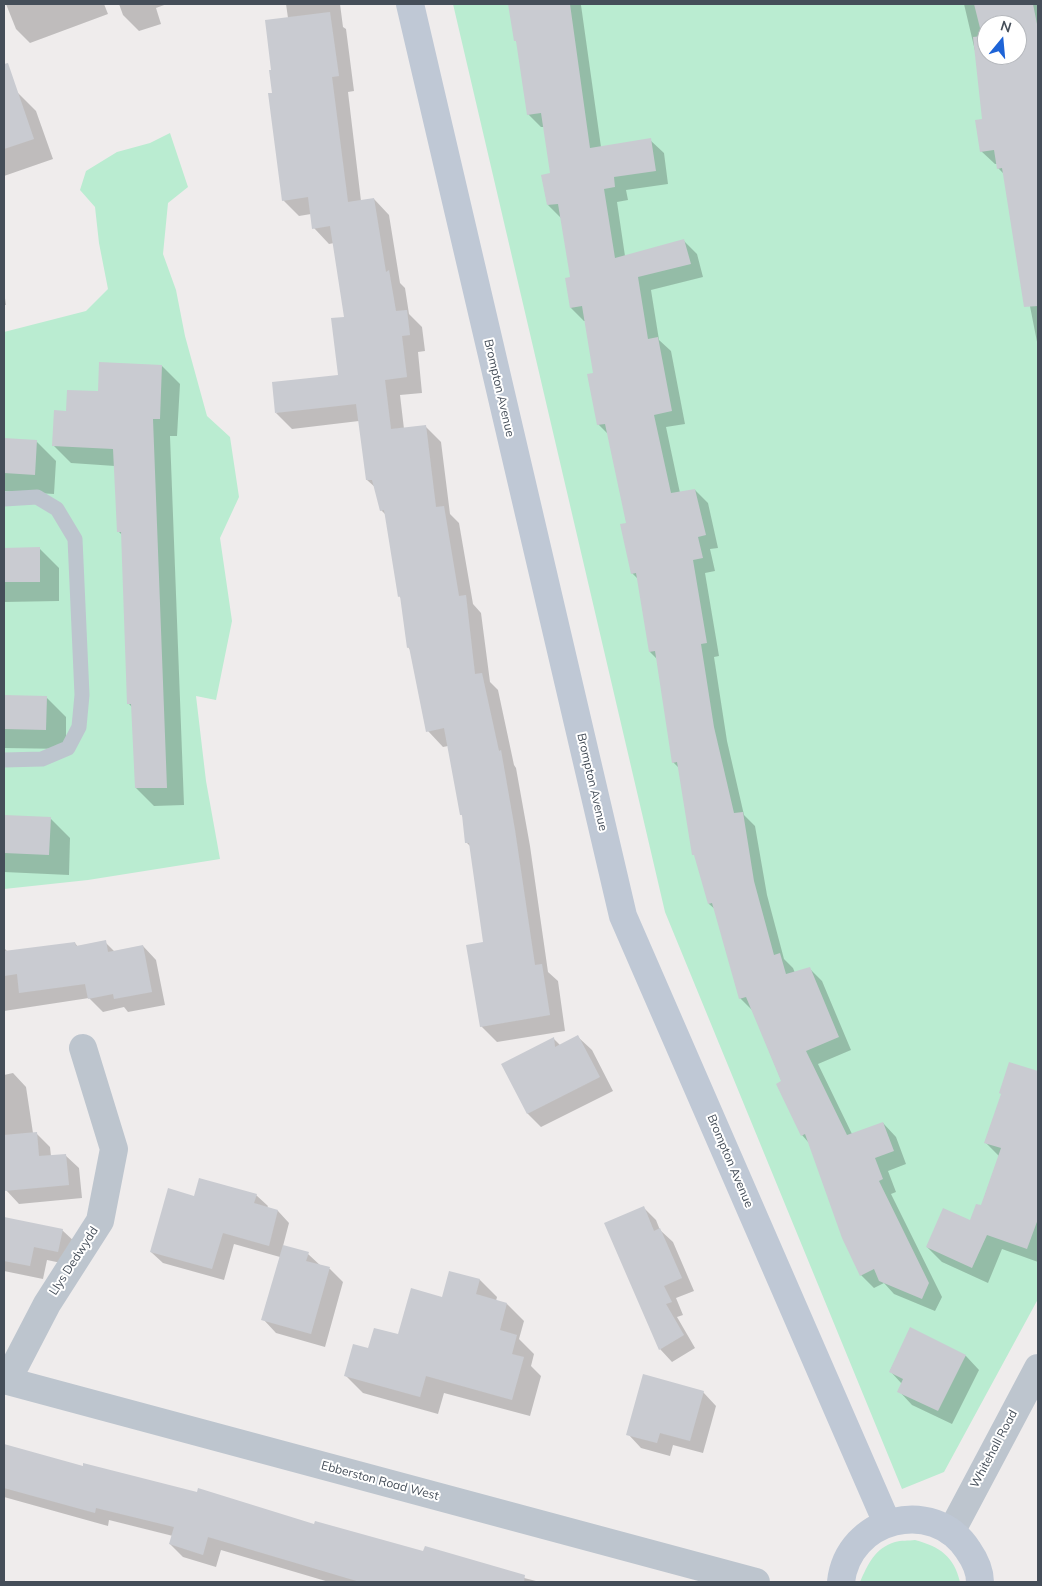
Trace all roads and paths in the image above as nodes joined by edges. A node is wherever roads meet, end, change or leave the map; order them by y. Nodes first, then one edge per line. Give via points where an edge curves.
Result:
1 (410, 4) edge
2 (4, 499) edge
3 (4, 760) edge
4 (83, 1048) dead end
5 (1038, 1368) edge
6 (5, 1380) edge
7 (887, 1523) junction
8 (951, 1532) junction
9 (756, 1582) edge
10 (841, 1582) edge
11 (980, 1582) edge

1 - 7 main road, Brompton Avenue via 624,916
2 - 3 lane via 38,498 57,510 75,539 82,695 78,727 68,748 42,759
4 - 6 street, Llys Dedwydd via 114,1149 100,1221 46,1304
5 - 8 street, Whitehall Road
6 - 9 street, Ebberston Road West
7 - 8 main road via 921,1520
7 - 10 main road via 857,1544
8 - 11 main road via 975,1560

